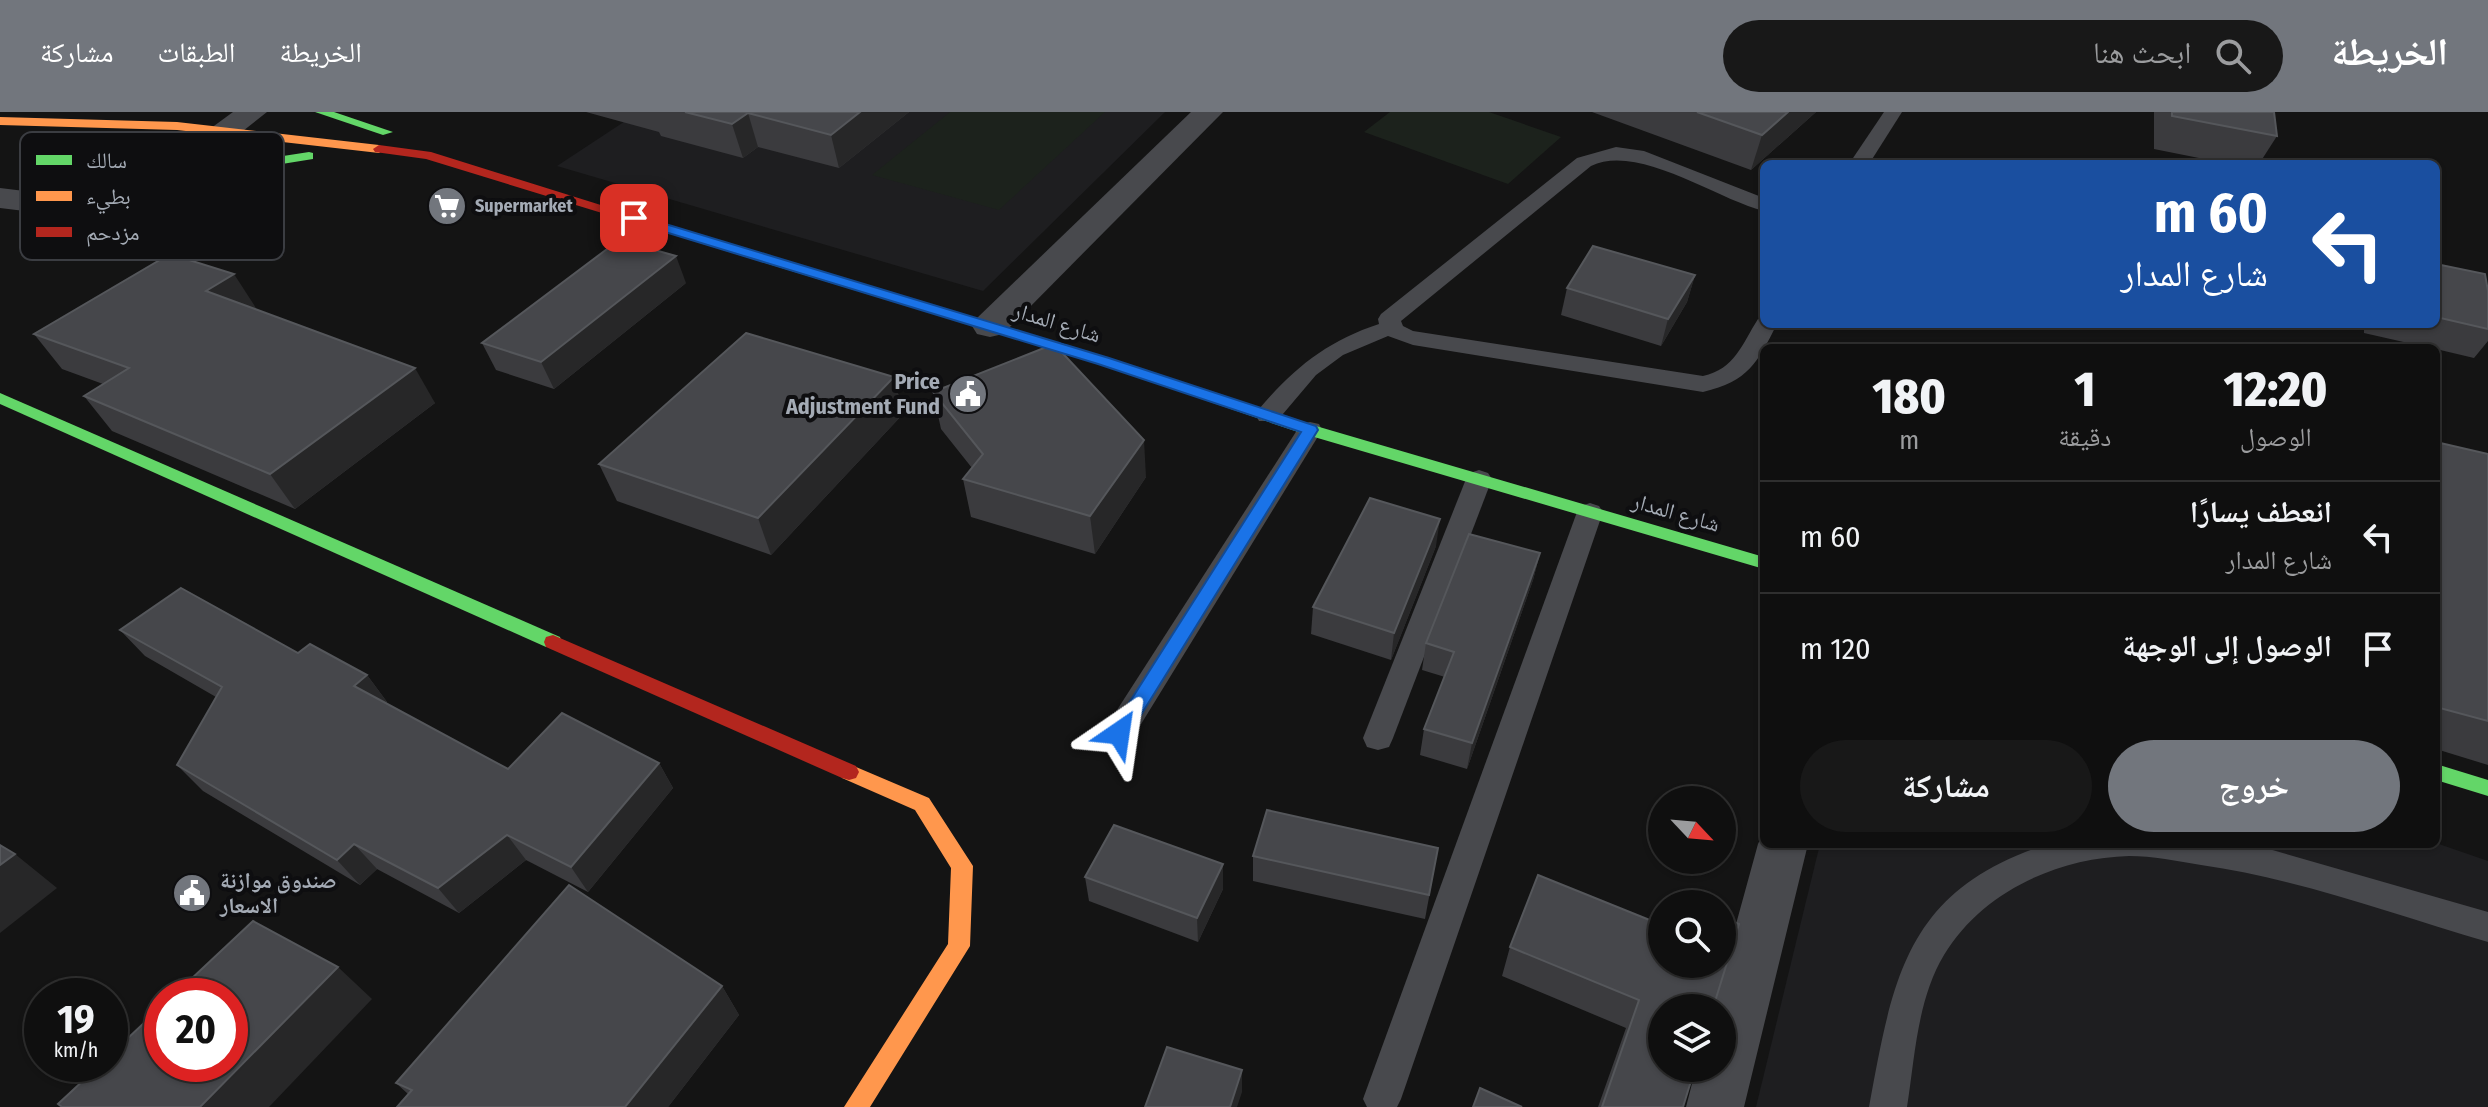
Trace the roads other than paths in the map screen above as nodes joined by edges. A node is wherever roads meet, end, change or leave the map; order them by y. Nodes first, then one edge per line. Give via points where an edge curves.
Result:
1 (252, 112) edge
2 (321, 112) edge
3 (1208, 112) edge
4 (1893, 112) edge
5 (0, 121) edge
6 (358, 128) edge
7 (225, 132) junction
8 (427, 155) junction
9 (284, 156) edge
10 (1862, 160) edge
11 (1760, 203) edge
12 (990, 326) junction
13 (1391, 328) junction
14 (1764, 328) edge
15 (0, 398) edge
16 (1268, 415) junction
17 (1310, 430) junction
18 (1479, 479) junction
19 (1590, 512) junction
20 (1760, 562) edge
21 (1119, 733) dead end
22 (1378, 738) dead end
23 (2440, 773) edge
24 (2488, 788) edge
25 (1782, 848) edge
26 (2079, 848) edge
27 (2196, 848) edge
28 (2488, 927) edge
29 (1382, 1099) dead end
30 (856, 1107) edge
31 (1715, 1107) edge
32 (1888, 1107) edge

1 - 7 street
2 - 6 main road, شارع المدار
3 - 12 street
4 - 10 lane
5 - 7 main road, شارع المدار
6 - 7 main road, شارع المدار
6 - 8 main road, شارع المدار
6 - 8 main road, شارع المدار via 406,141
6 - 9 main road
8 - 12 main road, شارع المدار
11 - 13 lane via 1637,155 1597,155 1394,312
12 - 16 main road, شارع المدار
13 - 14 lane via 1413,338 1703,384 1740,371
13 - 16 lane via 1317,360
15 - 30 main road via 922,804 962,866 959,946
16 - 17 main road, شارع المدار
17 - 18 main road, شارع المدار
17 - 21 lane
18 - 19 main road, شارع المدار
18 - 22 lane
19 - 20 main road, شارع المدار
19 - 29 lane
23 - 24 main road
25 - 31 street
26 - 32 lane via 2034,860 1995,879 1962,905 1934,938 1915,977
27 - 28 lane

